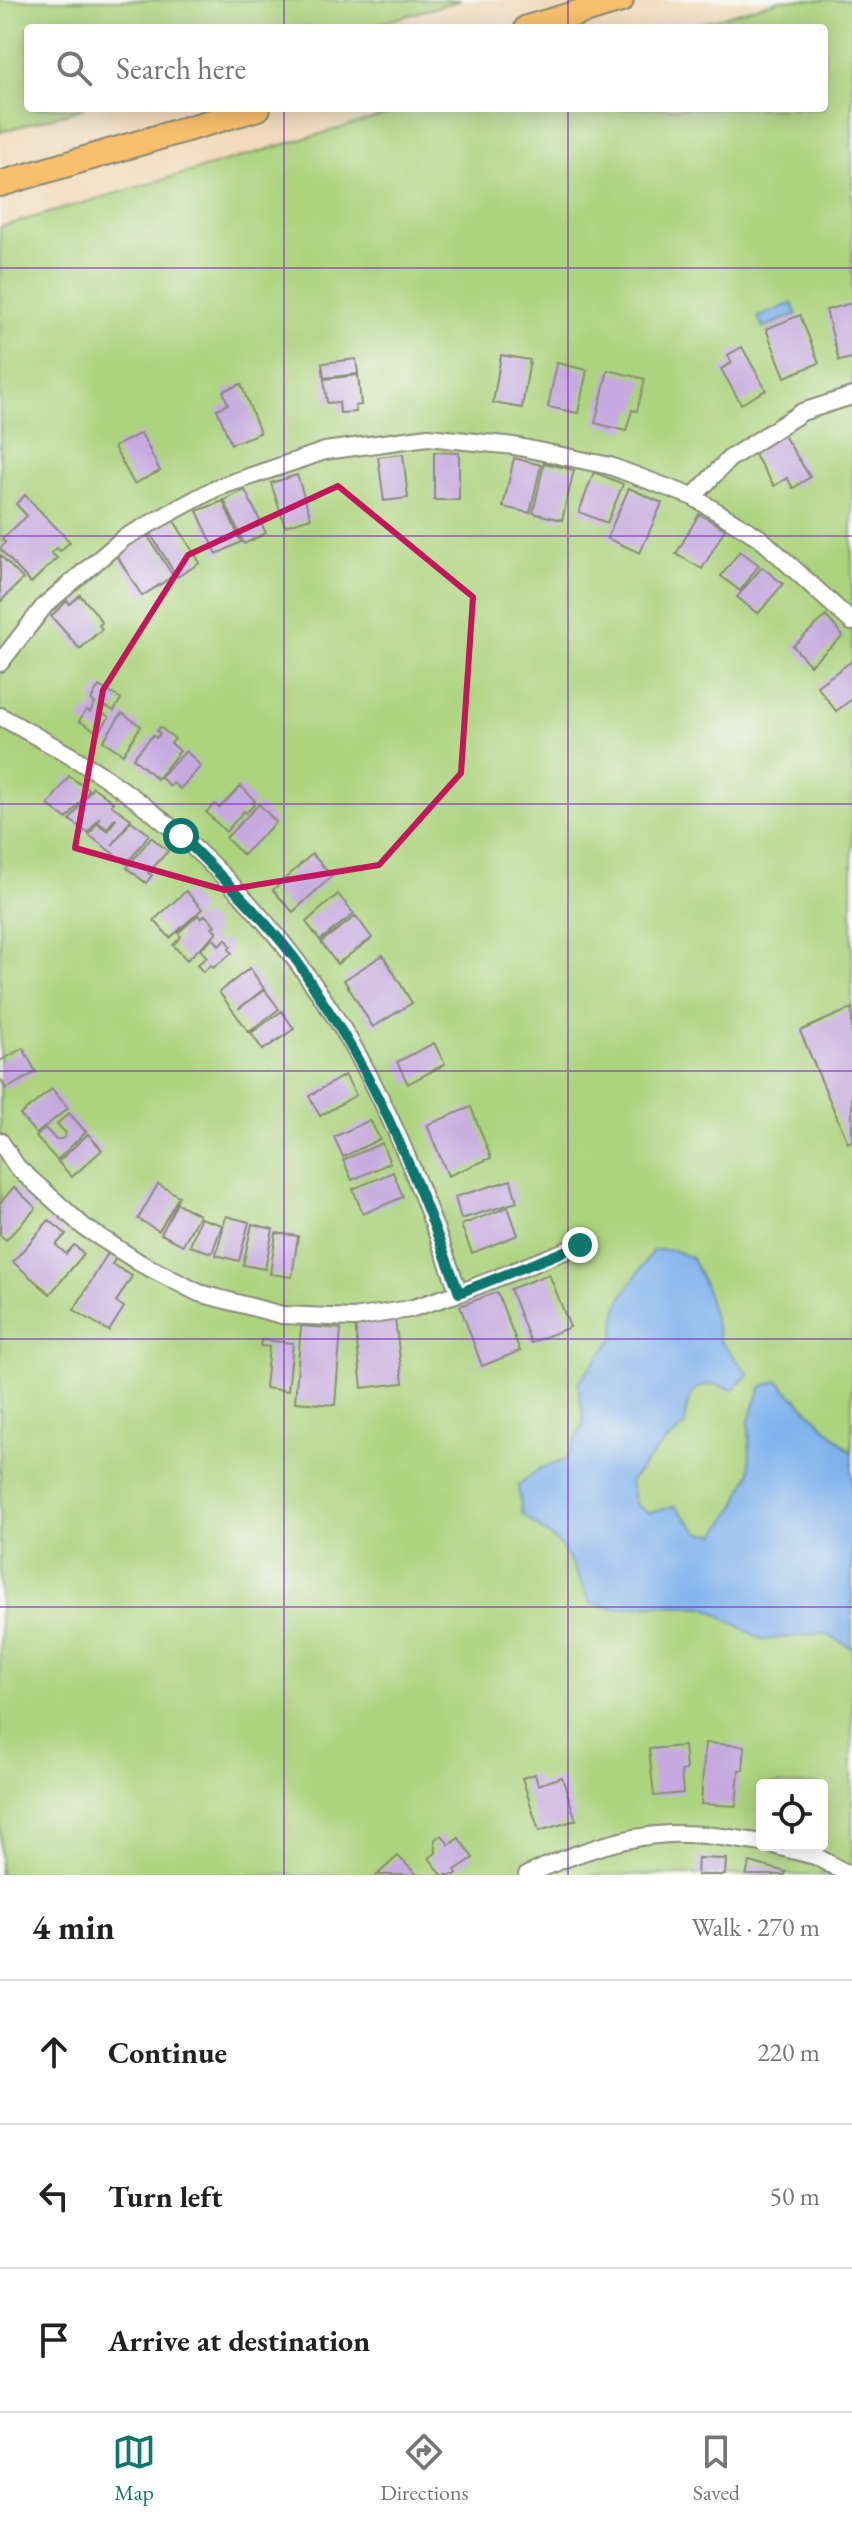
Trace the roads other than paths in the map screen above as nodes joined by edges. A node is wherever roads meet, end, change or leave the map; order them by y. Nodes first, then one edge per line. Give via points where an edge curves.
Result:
1 (621, 0) edge
2 (540, 24) edge
3 (244, 112) edge
4 (0, 184) edge
5 (852, 396) edge
6 (693, 497) junction
7 (852, 622) edge
8 (0, 663) edge
9 (0, 716) edge
10 (0, 1141) edge
11 (580, 1245) dead end
12 (459, 1293) junction
13 (756, 1842) edge
14 (796, 1851) edge
15 (527, 1875) edge
16 (850, 1875) edge

1 - 2 main road
3 - 4 main road
5 - 6 street via 802,412 729,459
6 - 7 street via 760,538
6 - 8 street via 610,466 514,446 428,437 325,451 216,488 124,538 45,605
9 - 12 street via 100,774 181,836 294,958 350,1042 387,1113
10 - 12 street via 17,1167 84,1227 199,1293 282,1315 354,1318 410,1309
11 - 12 street
13 - 15 street via 668,1834 564,1858
14 - 16 street

